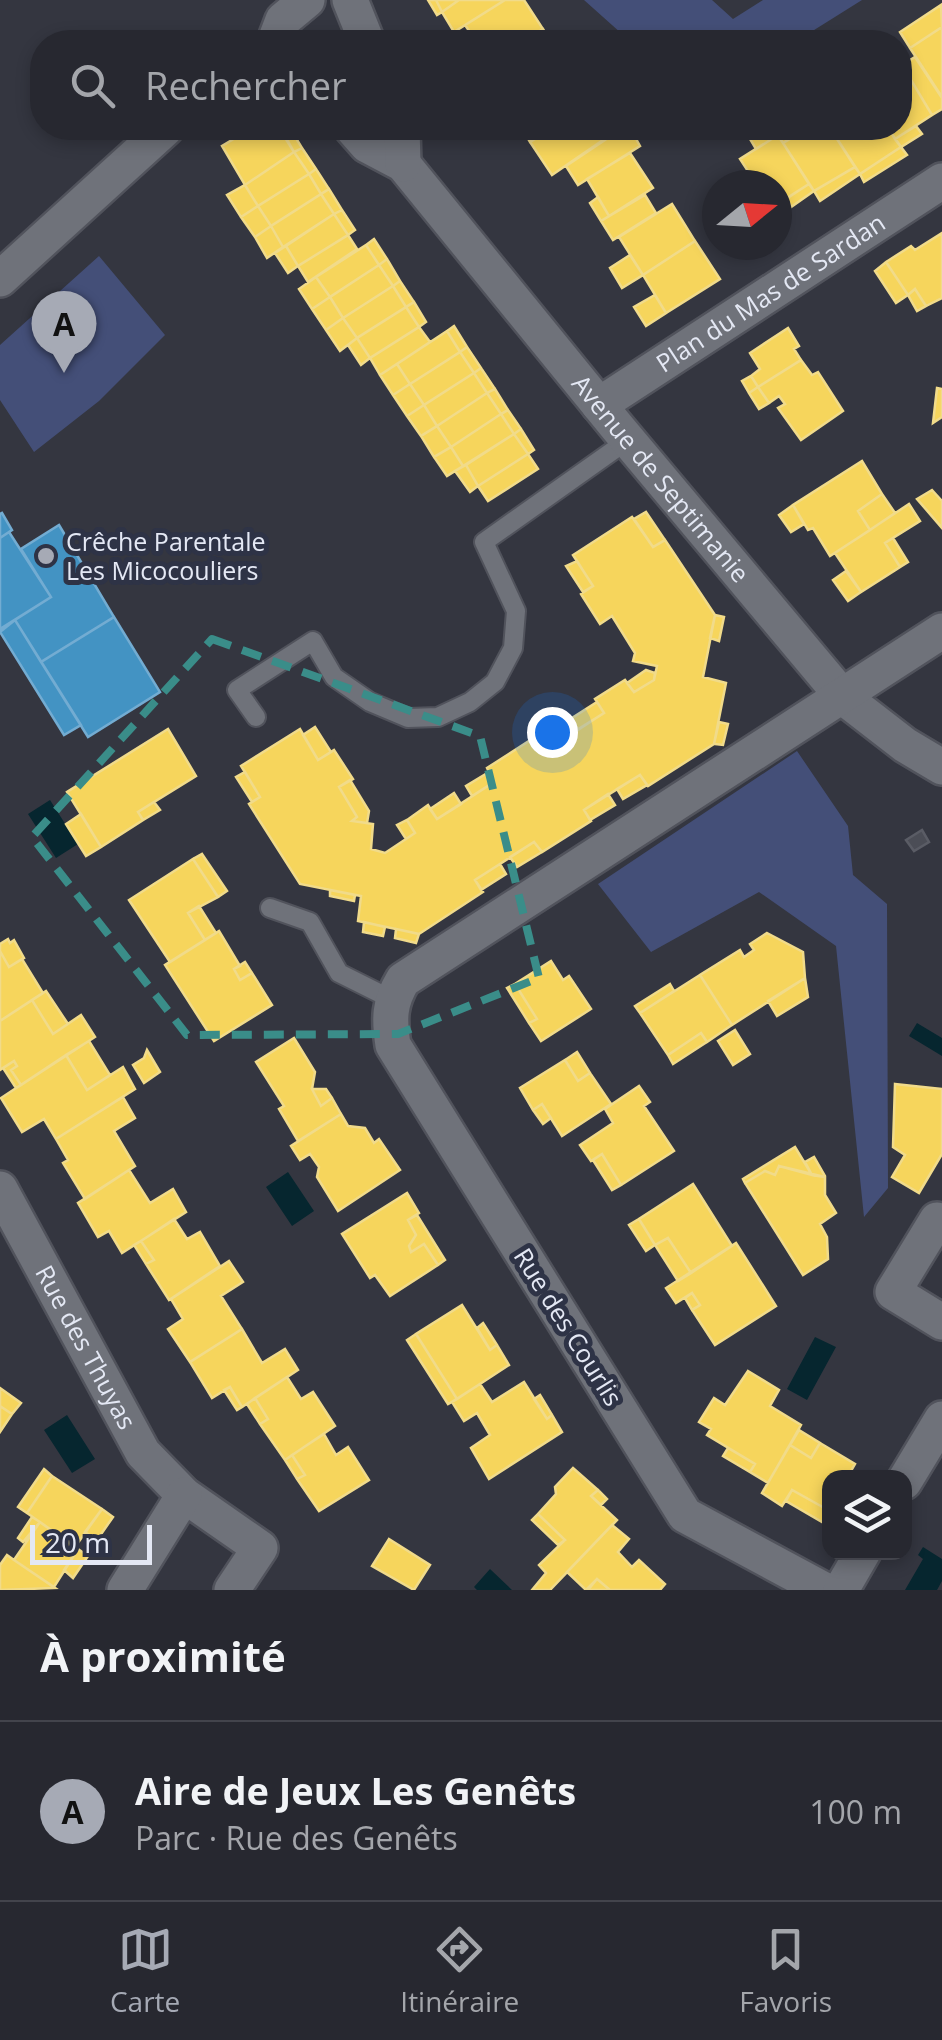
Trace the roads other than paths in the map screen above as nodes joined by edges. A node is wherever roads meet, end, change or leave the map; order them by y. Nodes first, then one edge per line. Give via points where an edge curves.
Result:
1 (306, 0) edge
2 (350, 0) edge
3 (279, 30) edge
4 (362, 30) edge
5 (153, 140) edge
6 (363, 140) edge
7 (402, 140) edge
8 (403, 164) junction
9 (942, 181) edge
10 (0, 280) edge
11 (599, 405) junction
12 (628, 440) junction
13 (942, 631) edge
14 (843, 697) junction
15 (256, 717) dead end
16 (942, 767) edge
17 (270, 908) dead end
18 (391, 999) junction
19 (0, 1189) edge
20 (937, 1220) dead end
21 (942, 1322) edge
22 (942, 1419) edge
23 (911, 1470) edge
24 (184, 1495) junction
25 (858, 1560) edge
26 (126, 1590) edge
27 (232, 1590) edge
28 (824, 1590) edge
29 (841, 1590) edge

1 - 3 street
2 - 4 street
5 - 10 street
6 - 8 street, Avenue de Septimanie
7 - 8 street
8 - 11 street, Avenue de Septimanie
9 - 11 street, Plan du Mas de Sardan
11 - 12 street, Avenue de Septimanie
12 - 14 street, Avenue de Septimanie
12 - 15 lane via 484,542 516,611 513,648 494,682 470,702 438,717 408,718 334,676 313,641 237,690
13 - 14 street
14 - 16 street, Avenue de Septimanie
14 - 18 street via 403,980
17 - 18 lane via 310,922 339,973
18 - 28 street, Rue des Courlis via 393,1045 684,1514
19 - 24 street, Rue des Thuyas via 143,1454
20 - 21 street via 893,1292
22 - 23 street
24 - 26 street
24 - 27 street, Rue des Thuyas via 260,1548
25 - 29 street

